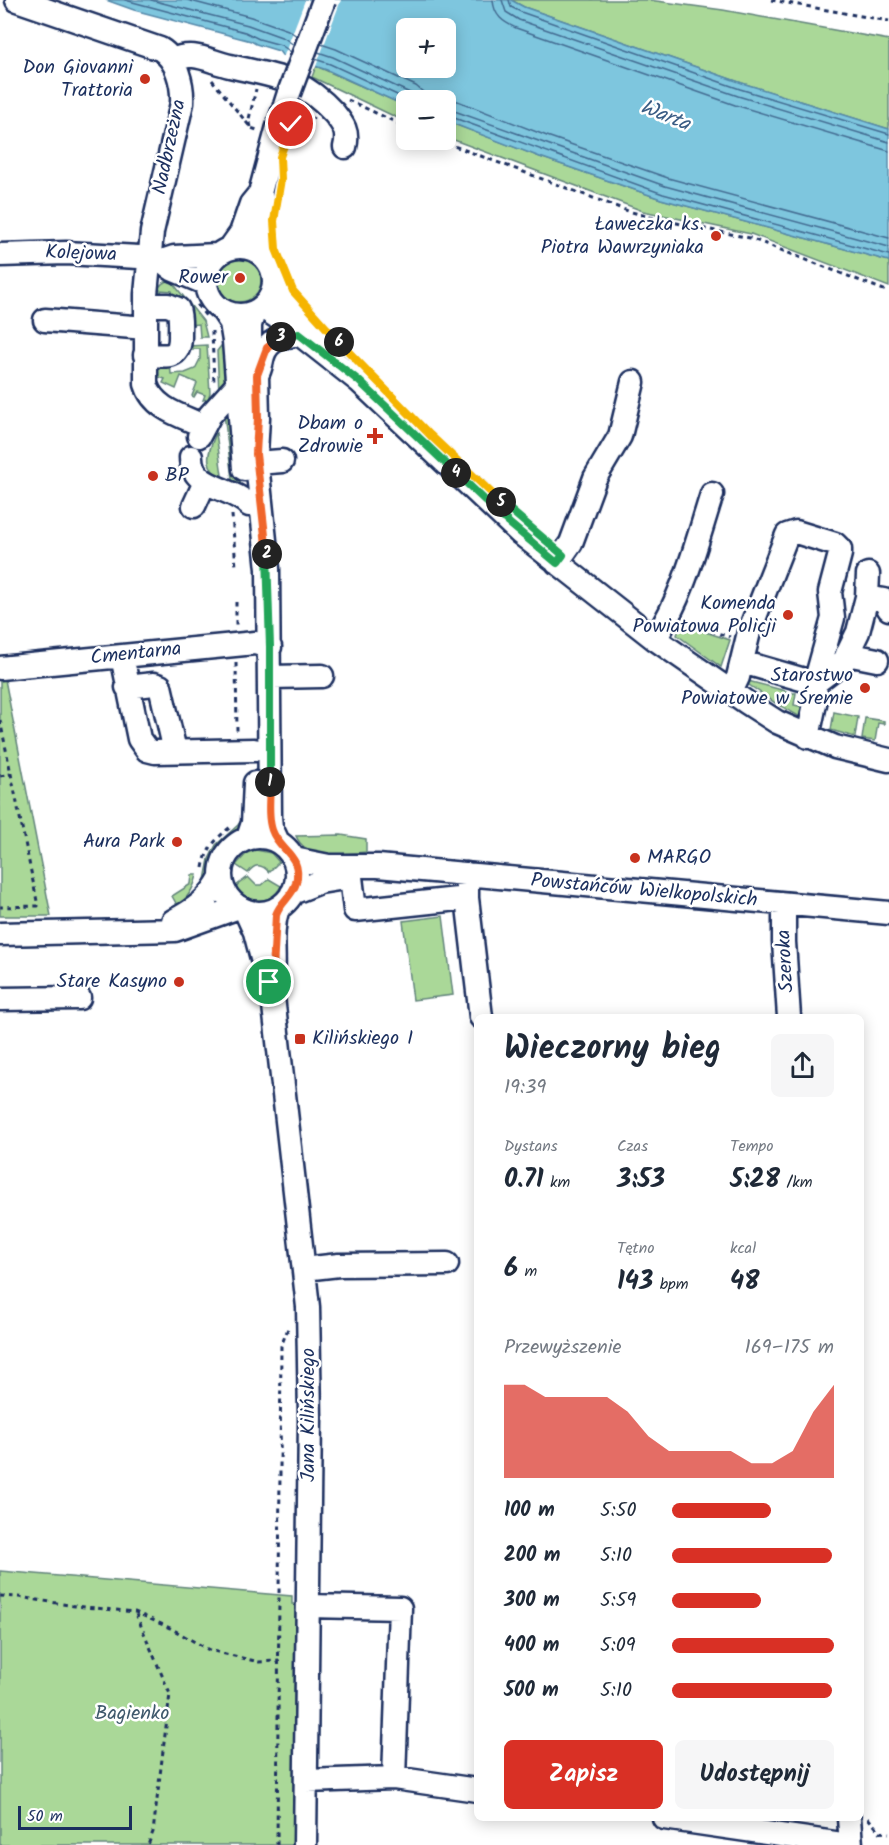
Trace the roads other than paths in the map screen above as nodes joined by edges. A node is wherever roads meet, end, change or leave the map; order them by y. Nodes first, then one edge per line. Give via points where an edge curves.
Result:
1 (17, 0) edge
2 (324, 0) edge
3 (172, 60) junction
4 (345, 147) dead end
5 (260, 193) junction
6 (224, 251) junction
7 (0, 255) edge
8 (263, 255) junction
9 (156, 260) junction
10 (274, 281) junction
11 (205, 282) junction
12 (146, 305) junction
13 (258, 309) junction
14 (224, 311) junction
15 (45, 320) dead end
16 (146, 328) junction
17 (299, 334) junction
18 (146, 354) junction
19 (247, 380) junction
20 (359, 381) junction
21 (633, 382) dead end
22 (190, 458) dead end
23 (282, 461) dead end
24 (257, 463) junction
25 (205, 482) junction
26 (712, 494) dead end
27 (249, 505) junction
28 (194, 506) dead end
29 (557, 563) junction
30 (868, 574) dead end
31 (867, 597) junction
32 (889, 609) edge
33 (655, 639) junction
34 (254, 645) junction
35 (847, 654) junction
36 (122, 656) junction
37 (877, 660) dead end
38 (742, 662) junction
39 (1, 668) edge
40 (322, 675) dead end
41 (270, 677) junction
42 (815, 683) junction
43 (127, 687) junction
44 (731, 692) junction
45 (808, 737) junction
46 (246, 750) junction
47 (175, 751) junction
48 (889, 760) edge
49 (242, 830) junction
50 (278, 842) junction
51 (294, 859) junction
52 (400, 870) junction
53 (212, 874) junction
54 (467, 874) junction
55 (351, 877) junction
56 (467, 897) junction
57 (285, 900) junction
58 (784, 904) junction
59 (242, 908) junction
60 (889, 913) edge
61 (162, 930) junction
62 (0, 934) edge
63 (272, 988) junction
64 (79, 998) dead end
65 (0, 999) edge
66 (481, 1014) edge
67 (789, 1014) edge
68 (447, 1264) dead end
69 (304, 1269) junction
70 (309, 1606) junction
71 (394, 1778) junction
72 (306, 1781) junction
73 (474, 1791) edge
74 (685, 1821) edge
75 (849, 1821) edge
76 (305, 1845) edge
77 (850, 1845) edge

1 - 3 street via 160,49
2 - 5 street, bridge via 289,93
3 - 4 street via 189,54 307,88 340,121 347,134
3 - 9 street, Nadbrzeżna via 182,103 154,222
5 - 6 street via 253,200 241,232
5 - 8 street via 264,205 260,237
6 - 8 street via 242,246
6 - 9 street, Kolejowa
6 - 11 street via 206,272
7 - 9 street, Kolejowa via 74,253
8 - 10 street
9 - 11 street, Kolejowa
9 - 12 street, Nadbrzeżna
10 - 13 street via 273,291
10 - 20 street
11 - 14 street via 214,304
12 - 16 street, Nadbrzeżna
12 - 18 street via 178,309 180,346 170,355
13 - 14 street via 244,315
13 - 17 street
13 - 19 street via 250,325 252,361
14 - 19 street
15 - 16 street
16 - 18 street, Nadbrzeżna
17 - 19 street via 271,344
17 - 20 street
18 - 19 street, Nadbrzeżna via 146,384 153,399 202,431 210,415
19 - 24 street via 258,418
19 - 27 street via 241,445
20 - 29 street via 498,514
21 - 29 street via 620,436 595,478 571,543
22 - 25 street via 195,474
23 - 24 street
24 - 34 street via 268,569
25 - 27 street
25 - 28 street
26 - 33 street via 679,595
27 - 34 street via 255,570
29 - 33 street
30 - 31 street
31 - 32 street via 884,600
31 - 35 street via 858,632
33 - 44 street
34 - 36 street, Cmentarna
34 - 41 street
34 - 46 street
35 - 37 street
35 - 42 street
36 - 39 street, Cmentarna
36 - 43 street
38 - 42 street
38 - 42 street via 749,632 782,546 787,535 796,532 840,549 830,592 833,618
38 - 44 street
40 - 41 street
41 - 50 street via 270,817
42 - 45 street via 816,699
43 - 47 street via 143,747
43 - 47 street via 160,686
44 - 45 street
45 - 48 street
46 - 47 street
46 - 49 street via 254,810
49 - 50 street
49 - 53 street via 223,865
50 - 51 street
51 - 52 street, Powstańców Wielkopolskich via 319,865
51 - 57 street via 297,876
52 - 54 street, Powstańców Wielkopolskich
52 - 55 street, Powstańców Wielkopolskich
53 - 59 street
53 - 61 street via 214,891
54 - 56 street
54 - 58 street, Powstańców Wielkopolskich
55 - 56 street via 355,910
55 - 57 street, Powstańców Wielkopolskich via 320,882
56 - 66 street
57 - 59 street via 262,912
57 - 63 street, Jana Kilińskiego via 273,930
58 - 60 street, Powstańców Wielkopolskich
58 - 67 street, Szeroka
59 - 61 street via 180,929
59 - 63 street, Jana Kilińskiego via 255,932
61 - 62 street
63 - 69 street, Jana Kilińskiego
64 - 65 street
68 - 69 street
69 - 70 street, Jana Kilińskiego via 310,1406
70 - 71 street via 400,1608
70 - 72 street, Jana Kilińskiego
71 - 72 street
71 - 73 street
72 - 76 street, Jana Kilińskiego
74 - 77 street
75 - 77 street

